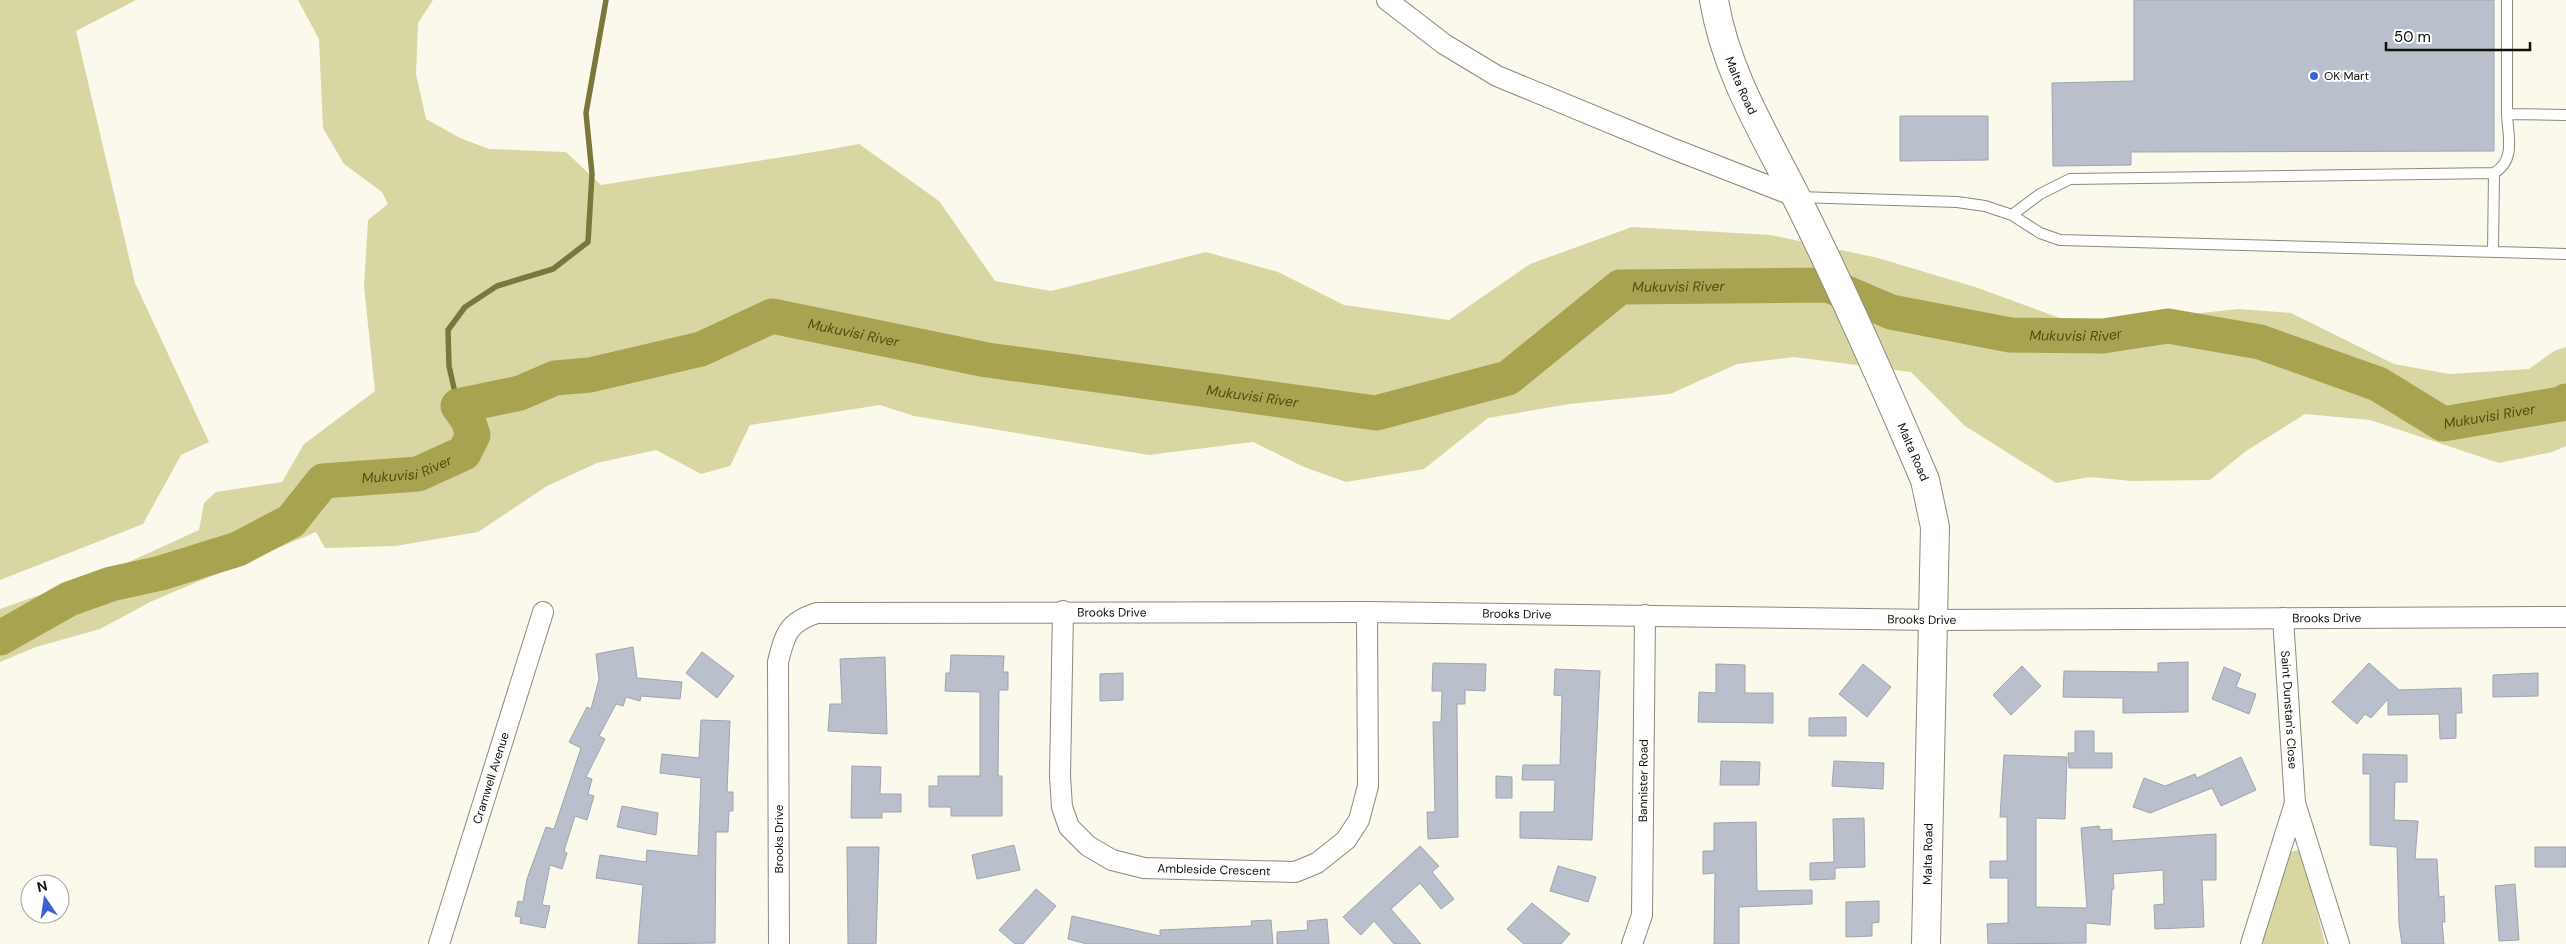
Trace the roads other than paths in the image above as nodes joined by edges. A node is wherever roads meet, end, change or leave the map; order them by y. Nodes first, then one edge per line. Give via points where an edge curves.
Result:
1 (1387, 0) edge
2 (1714, 0) edge
3 (2507, 0) edge
4 (2507, 114) junction
5 (2566, 115) edge
6 (2494, 173) junction
7 (1797, 197) junction
8 (2012, 215) junction
9 (2493, 252) junction
10 (2566, 254) edge
11 (1063, 611) junction
12 (543, 612) dead end
13 (1366, 612) junction
14 (1645, 614) junction
15 (2566, 617) edge
16 (2283, 618) junction
17 (1933, 620) junction
18 (2295, 803) junction
19 (439, 944) edge
20 (779, 944) edge
21 (1632, 944) edge
22 (1926, 944) edge
23 (2251, 944) edge
24 (2339, 944) edge

1 - 7 street via 1444,44 1497,76
2 - 7 street, Malta Road via 1742,93
3 - 4 lane
4 - 5 lane
4 - 6 lane via 2509,157 2504,167
6 - 8 lane via 2070,179 2040,194
6 - 9 lane
7 - 8 lane via 1957,202 1985,206
7 - 17 street, Malta Road via 1922,474 1935,527
8 - 9 lane via 2040,233 2060,240
9 - 10 lane
11 - 13 street, Brooks Drive
11 - 13 street, Ambleside Crescent via 1060,776 1062,807 1069,827 1088,846 1112,860 1144,868 1295,872 1317,863 1346,840 1359,820 1368,786
11 - 20 street, Brooks Drive via 817,613 801,618 790,628 783,639 778,662
12 - 19 street, Cramwell Avenue
13 - 14 street, Brooks Drive
14 - 17 street, Brooks Drive
14 - 21 street, Bannister Road via 1642,915
15 - 16 street, Brooks Drive
16 - 17 street, Brooks Drive
16 - 18 street, Saint Dunstan's Close
17 - 22 street, Malta Road
18 - 23 street, Saint Dunstan's Close
18 - 24 street, Saint Dunstan's Close

